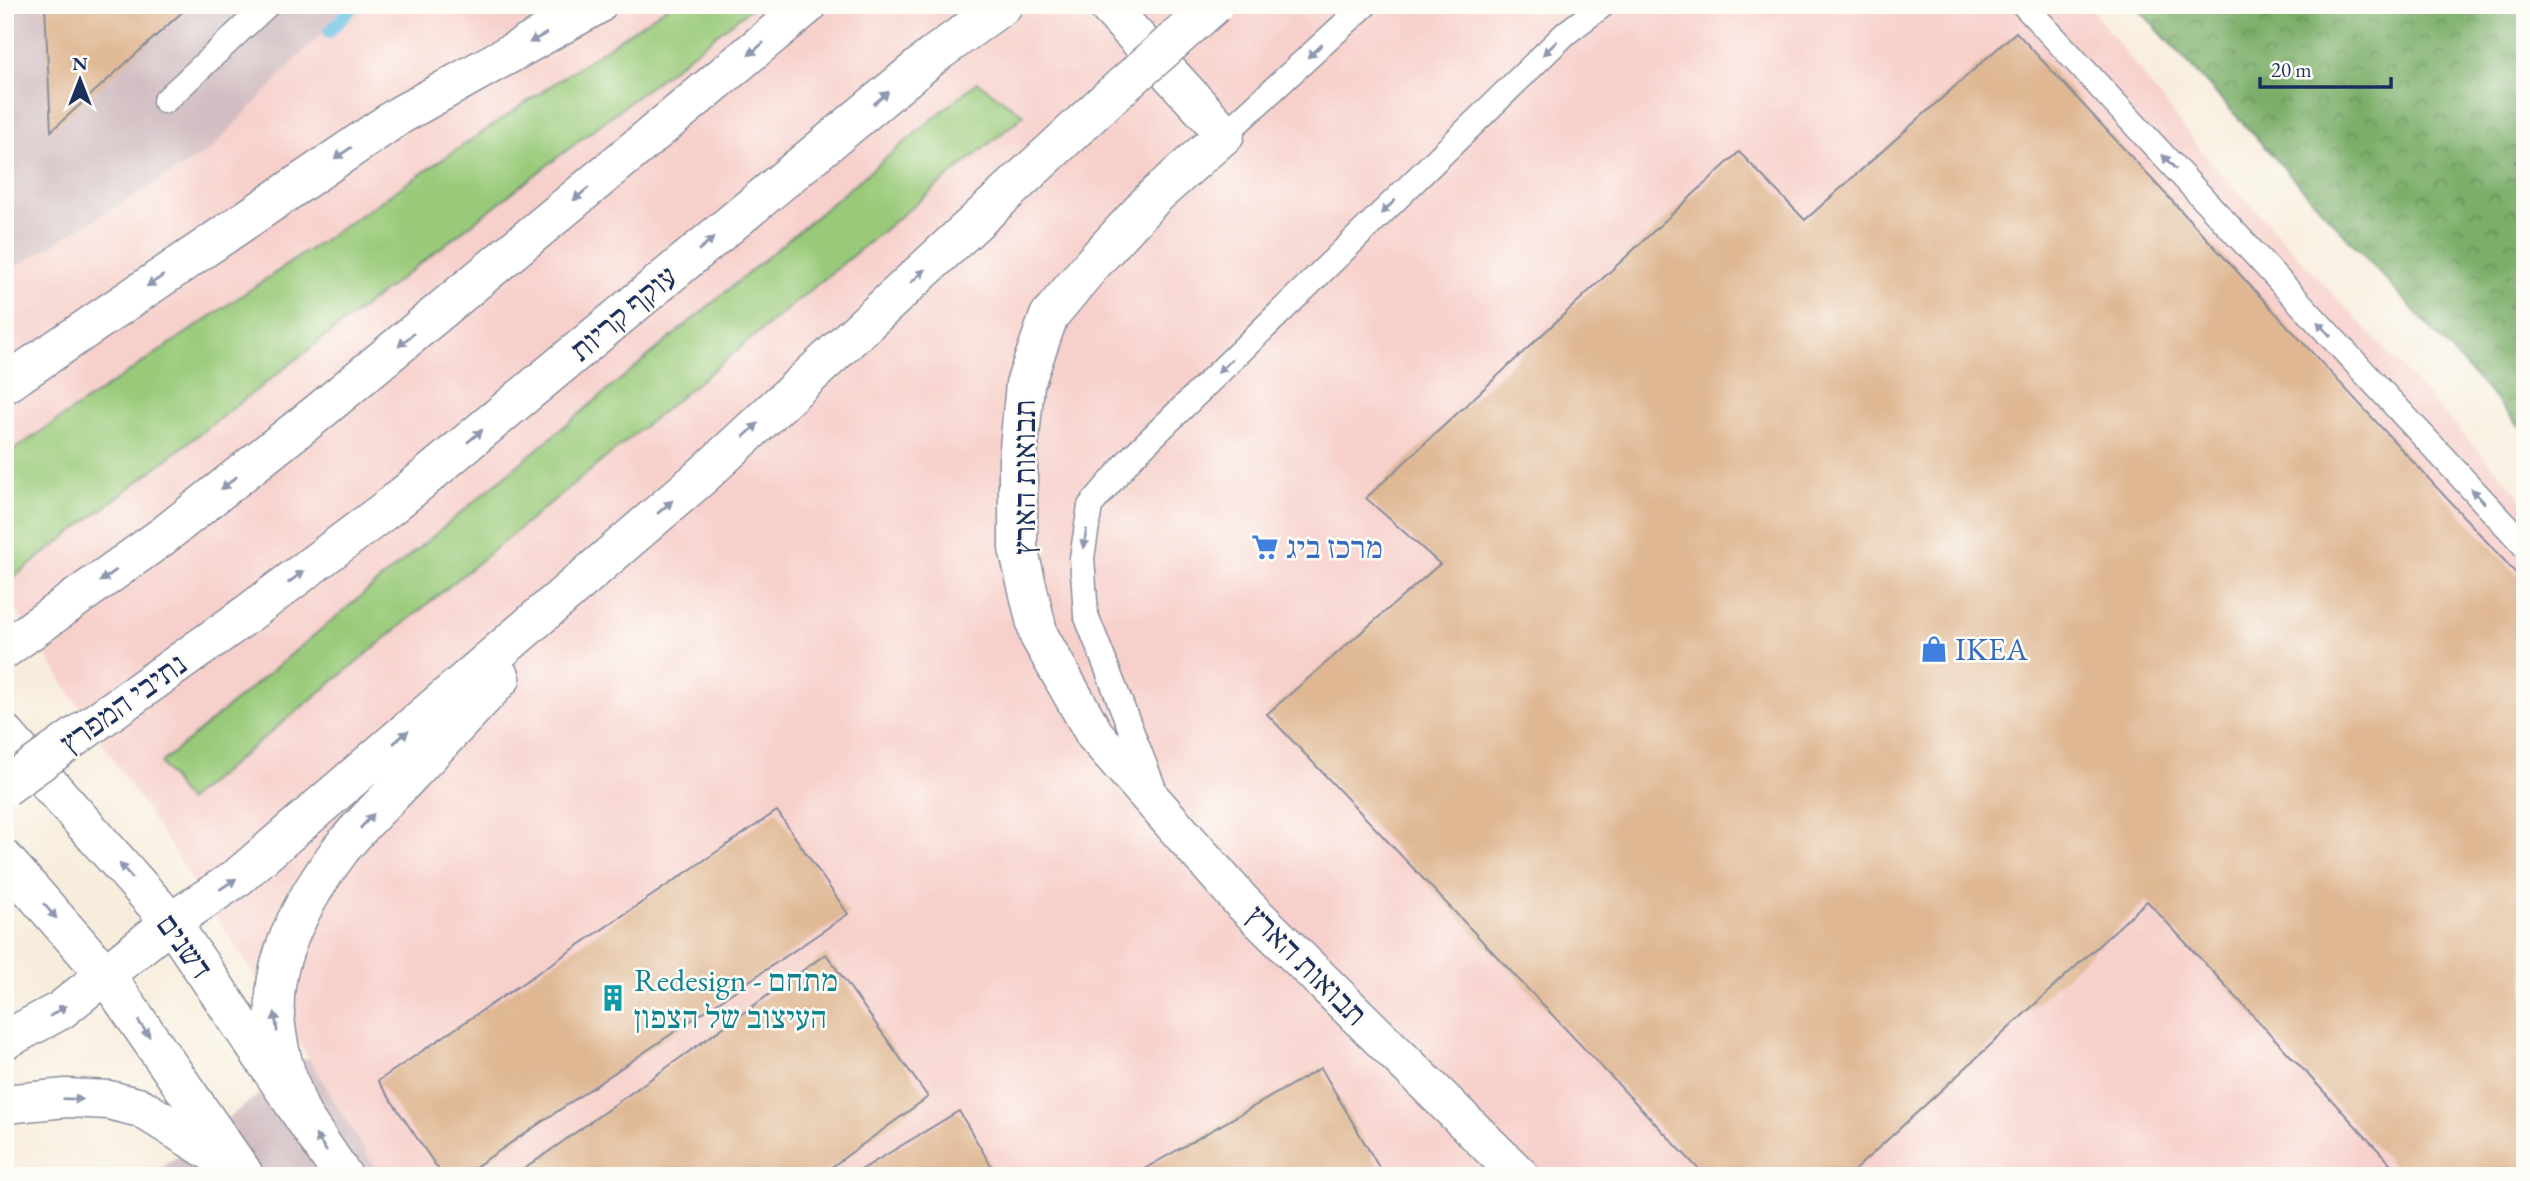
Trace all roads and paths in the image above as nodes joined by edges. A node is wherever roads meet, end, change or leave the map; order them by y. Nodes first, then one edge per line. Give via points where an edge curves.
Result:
1 (267, 5) edge
2 (597, 5) edge
3 (808, 5) edge
4 (1003, 5) edge
5 (1107, 5) edge
6 (1214, 5) edge
7 (1365, 5) edge
8 (1603, 5) edge
9 (2024, 5) edge
10 (165, 101) dead end
11 (1225, 134) junction
12 (2525, 161) edge
13 (2514, 162) dead end
14 (5, 384) edge
15 (637, 532) junction
16 (2525, 546) edge
17 (242, 618) joint
18 (5, 649) edge
19 (5, 734) edge
20 (5, 788) edge
21 (1162, 810) junction
22 (5, 860) edge
23 (171, 922) junction
24 (105, 974) junction
25 (5, 1040) edge
26 (5, 1104) edge
27 (300, 1111) junction
28 (243, 1173) edge
29 (343, 1176) edge
30 (1520, 1176) edge

1 - 10 lane
2 -> 14 main road via 400,115
3 -> 18 main road via 329,403 163,536
17 -> 4 main road, עוקף קריות via 393,505 934,55
5 - 11 main road
15 -> 6 main road, bridge
7 -> 11 lane
8 -> 21 lane via 1536,62 1131,458 1090,506 1082,558 1086,615
16 -> 9 lane
11 - 21 main road, תבואות הארץ via 1155,196 1049,316 1025,384 1018,459 1018,548 1039,636 1095,735
12 - 13 path
23 -> 15 main road via 238,877
27 -> 15 main road via 282,1069 275,1013 282,961 309,899 342,849
17 - 20 main road, נתיבי המפרץ, bridge
23 -> 19 main road, דשנים
21 - 30 main road, תבואות הארץ via 1241,901
22 -> 24 main road
23 - 24 main road
23 - 27 main road, דשנים
25 -> 24 main road via 61,1010
24 -> 28 main road
26 -> 28 main road via 66,1098 109,1100 141,1108
29 -> 27 main road, דשנים

